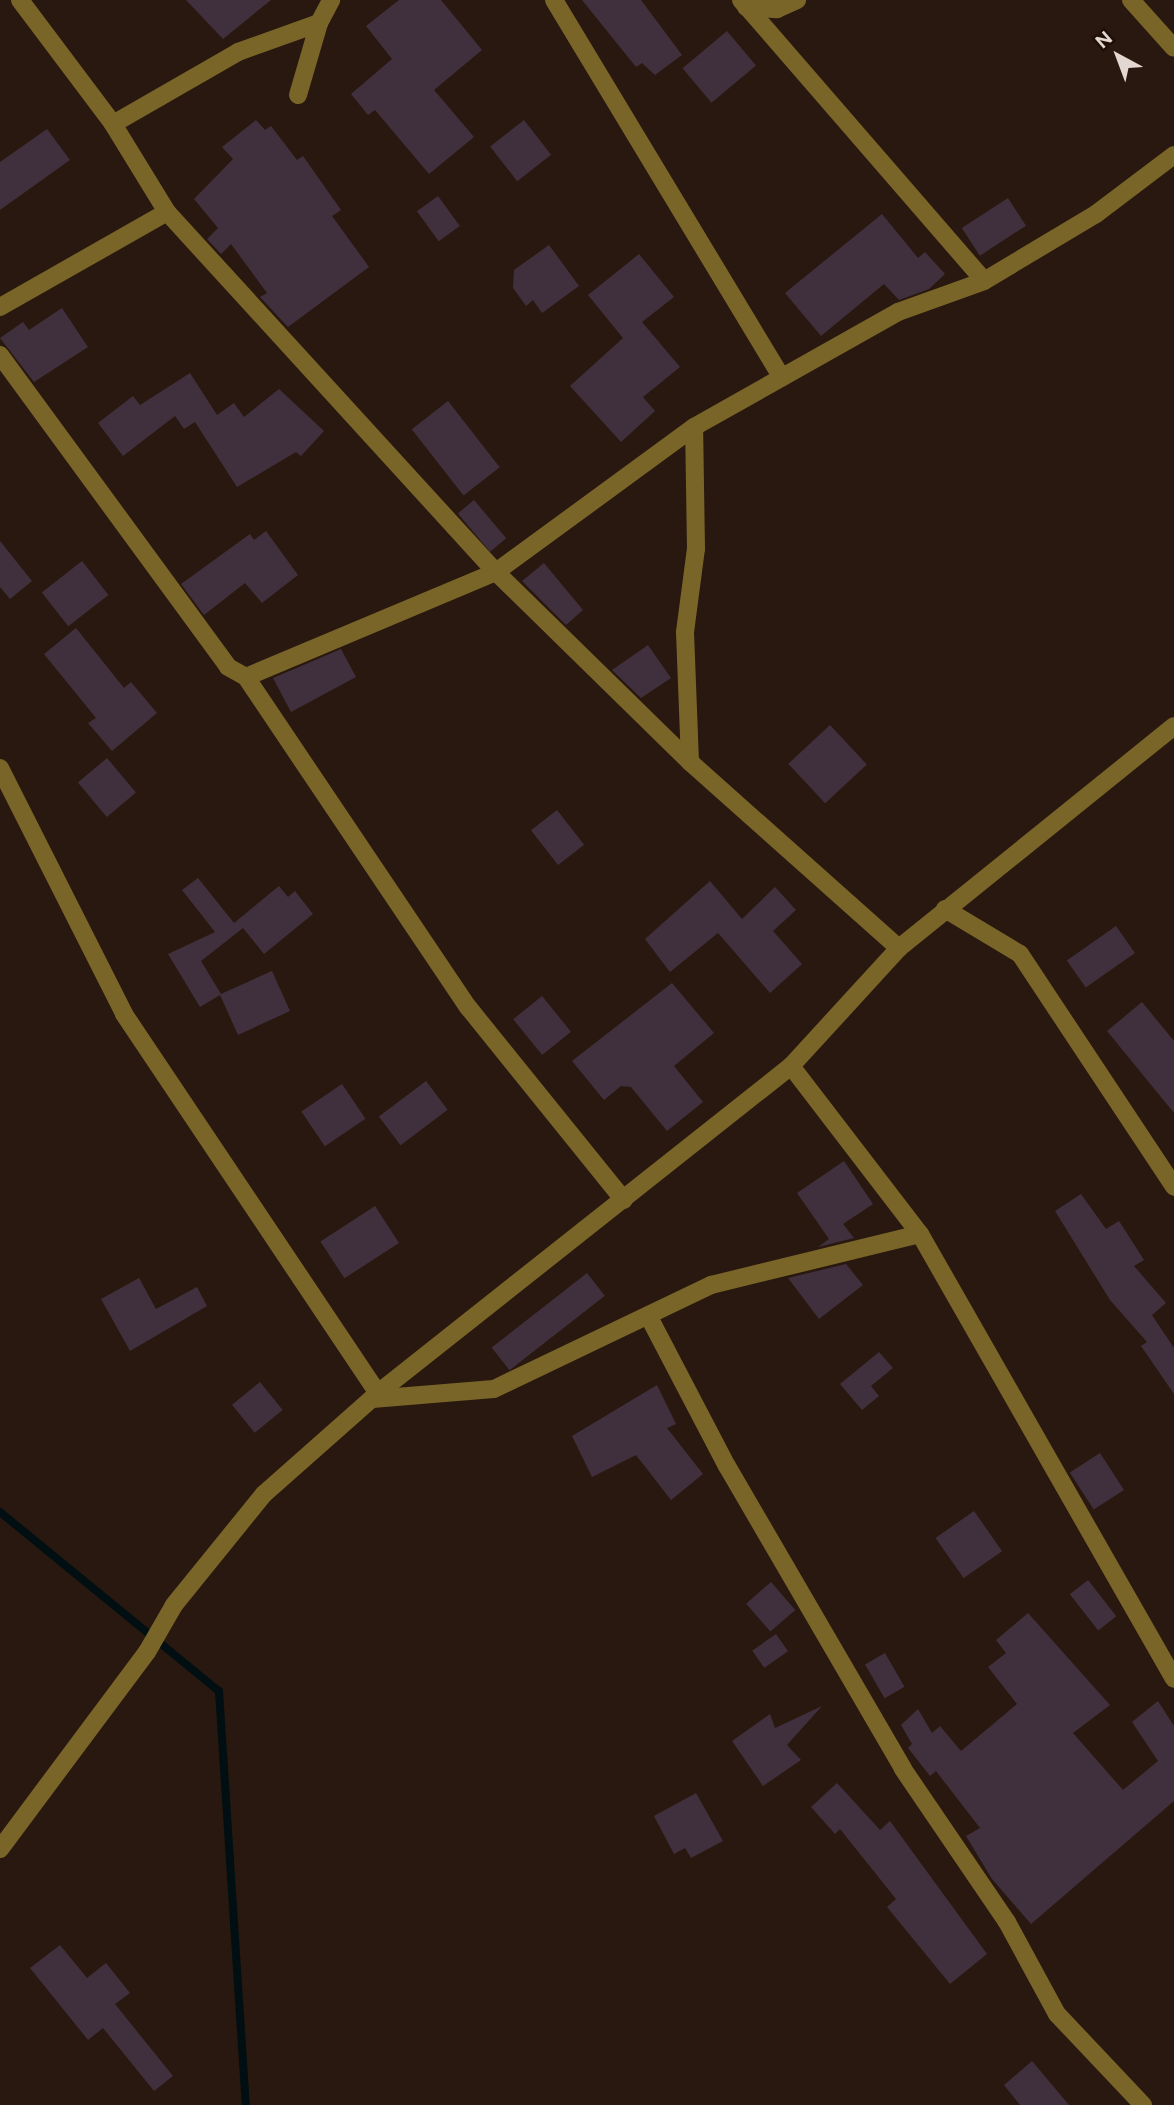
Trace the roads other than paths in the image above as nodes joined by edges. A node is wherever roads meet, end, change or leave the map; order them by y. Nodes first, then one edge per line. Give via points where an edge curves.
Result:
1 (20, 0) edge
2 (331, 0) edge
3 (554, 0) edge
4 (797, 0) edge
5 (1131, 0) edge
6 (743, 3) edge
7 (319, 23) junction
8 (1174, 48) edge
9 (298, 95) dead end
10 (113, 124) junction
11 (1174, 155) edge
12 (167, 212) junction
13 (984, 281) junction
14 (0, 307) edge
15 (0, 355) edge
16 (782, 378) junction
17 (694, 427) junction
18 (496, 572) junction
19 (246, 677) junction
20 (1174, 726) edge
21 (690, 762) junction
22 (0, 768) edge
23 (945, 909) junction
24 (899, 948) junction
25 (791, 1066) junction
26 (1174, 1188) edge
27 (624, 1200) junction
28 (920, 1234) junction
29 (650, 1319) junction
30 (375, 1396) junction
31 (1174, 1679) edge
32 (0, 1849) edge
33 (1143, 2105) edge

1 - 10 street
2 - 7 street
3 - 16 street
4 - 6 street via 777,9
5 - 8 street
6 - 13 street
7 - 9 street
7 - 10 street via 238,52
10 - 12 street
11 - 13 street via 1096,214
12 - 14 street
12 - 18 street
13 - 16 street via 898,312
15 - 19 street via 228,667
16 - 17 street
17 - 18 street
17 - 21 street via 696,548 685,632
18 - 19 street
18 - 21 street
19 - 27 street via 468,1007
20 - 23 street
21 - 24 street
22 - 30 street via 124,1014
23 - 24 street
23 - 26 street via 1020,954
24 - 25 street
25 - 27 street
25 - 28 street
27 - 30 street
28 - 29 street via 711,1284
28 - 31 street
29 - 30 street via 494,1389
29 - 33 street via 727,1466 903,1769 1007,1922 1057,2014
30 - 32 street via 264,1494 174,1605 147,1652

